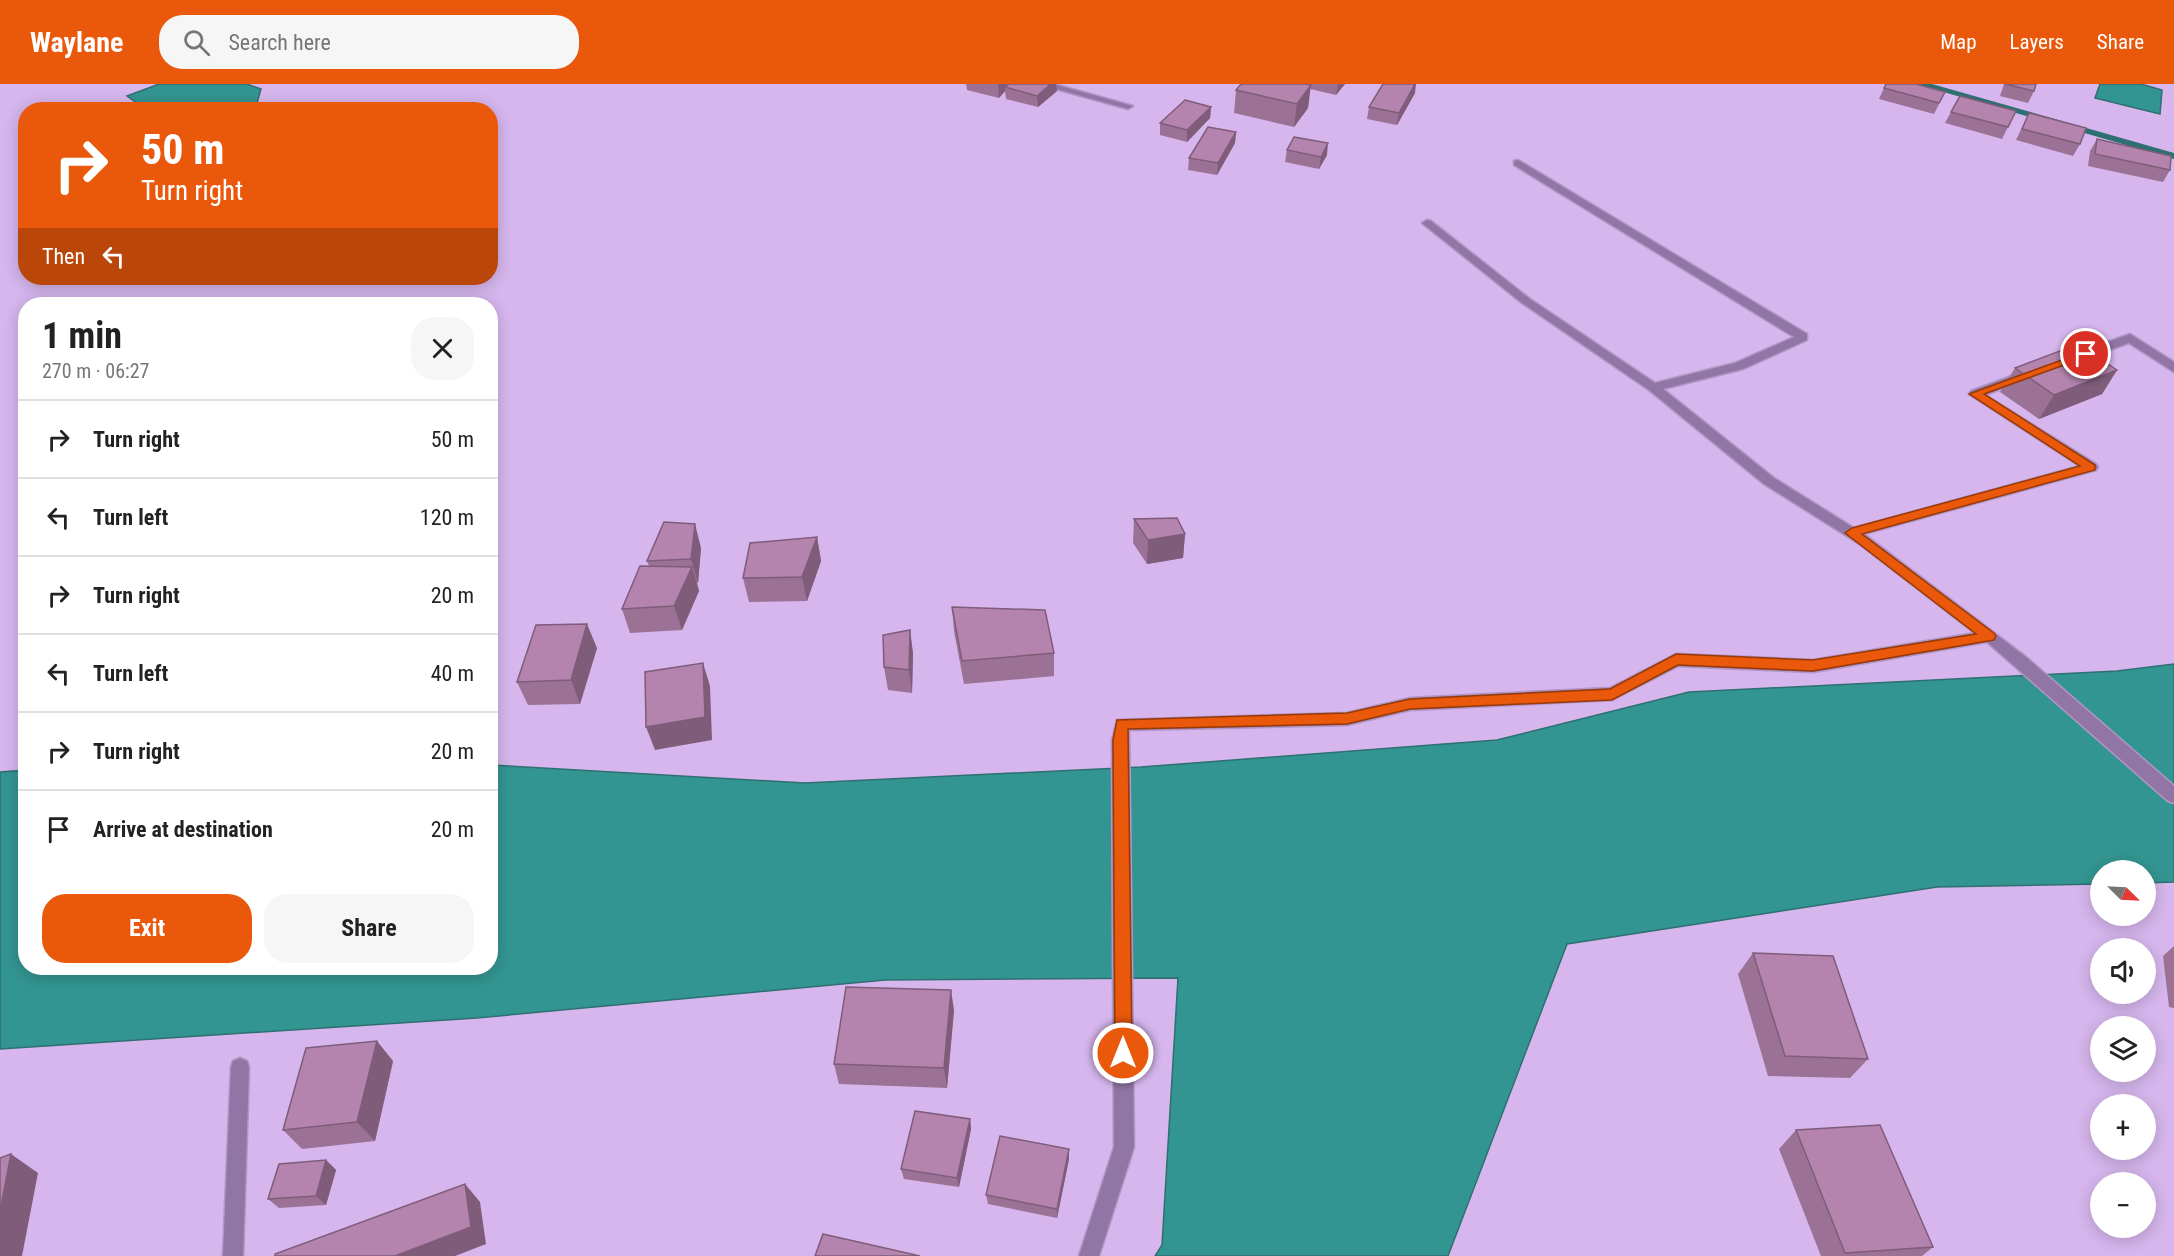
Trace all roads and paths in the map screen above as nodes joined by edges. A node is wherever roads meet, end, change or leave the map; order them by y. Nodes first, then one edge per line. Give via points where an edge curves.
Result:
1 (1043, 84) edge
2 (1128, 106) dead end
3 (1518, 163) dead end
4 (1427, 223) dead end
5 (2063, 362) edge
6 (2174, 368) edge
7 (2041, 370) edge
8 (1653, 387) junction
9 (1852, 533) junction
10 (1989, 636) junction
11 (2174, 796) edge
12 (240, 1067) dead end
13 (233, 1256) edge
14 (1089, 1256) edge

1 - 2 street
3 - 8 street via 1803,337 1739,366
4 - 8 street via 1526,301
5 - 6 street via 2130,338
7 - 9 street via 1975,394 2091,467
8 - 9 street via 1769,481
9 - 10 street
10 - 11 street
10 - 14 street via 1813,666 1676,660 1612,694 1410,704 1347,719 1122,724 1124,1147
12 - 13 street

